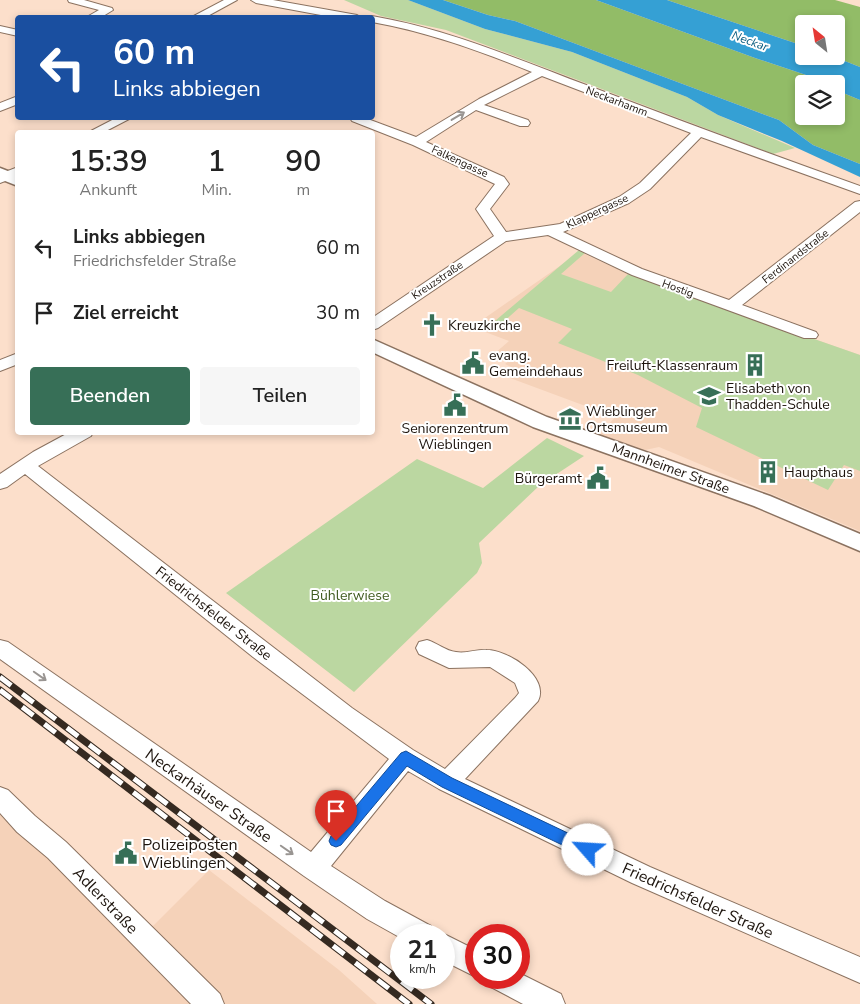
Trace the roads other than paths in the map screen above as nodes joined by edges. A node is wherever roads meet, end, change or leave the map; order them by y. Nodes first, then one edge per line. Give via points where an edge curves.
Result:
1 (73, 0) edge
2 (232, 0) edge
3 (256, 0) edge
4 (97, 15) edge
5 (201, 15) edge
6 (340, 15) edge
7 (375, 20) edge
8 (0, 29) edge
9 (15, 32) edge
10 (540, 72) junction
11 (15, 100) edge
12 (475, 106) junction
13 (0, 107) edge
14 (122, 120) edge
15 (361, 120) edge
16 (524, 123) dead end
17 (99, 130) edge
18 (699, 132) junction
19 (417, 142) junction
20 (860, 190) edge
21 (860, 205) edge
22 (550, 231) junction
23 (502, 237) junction
24 (730, 307) junction
25 (375, 323) edge
26 (810, 335) dead end
27 (375, 346) edge
28 (15, 359) edge
29 (0, 366) edge
30 (80, 435) edge
31 (25, 465) junction
32 (0, 483) edge
33 (860, 543) edge
34 (0, 648) edge
35 (427, 648) dead end
36 (406, 757) junction
37 (447, 782) junction
38 (0, 797) edge
39 (313, 868) junction
40 (402, 924) edge
41 (860, 970) edge
42 (522, 989) edge
43 (210, 1004) edge
44 (551, 1004) edge

1 - 4 street via 108,10
2 - 5 street
3 - 6 street
7 - 10 street, Neckarhamm via 402,23 452,37
8 - 9 street
10 - 12 street
10 - 18 street, Neckarhamm
11 - 13 street
12 - 16 street
19 -> 12 street
14 - 17 street
15 - 19 street, Falkengasse
18 - 20 street, Neckarhamm
18 - 22 street, Klappergasse via 645,186 624,200
19 - 23 street, Falkengasse via 499,180 502,184 483,209
21 - 24 street, Ferdinandstraße
22 - 23 street, Klappergasse
22 - 24 street, Hostig via 637,272
23 - 25 street, Kreuzstraße
24 - 26 street, Hostig
27 - 33 street, Mannheimer Straße via 540,422 762,501
28 - 29 street
30 - 31 street
31 - 32 street
31 - 36 street, Friedrichsfelder Straße via 261,651
34 -> 39 street, Neckarhäuser Straße
35 - 37 street via 449,660 496,660 523,677 529,686 530,695 523,704
36 - 37 street, Friedrichsfelder Straße
36 - 39 street
37 - 41 street, Friedrichsfelder Straße via 641,876
38 - 43 street, Adlerstraße
39 - 40 street, Neckarhäuser Straße
42 - 44 street

